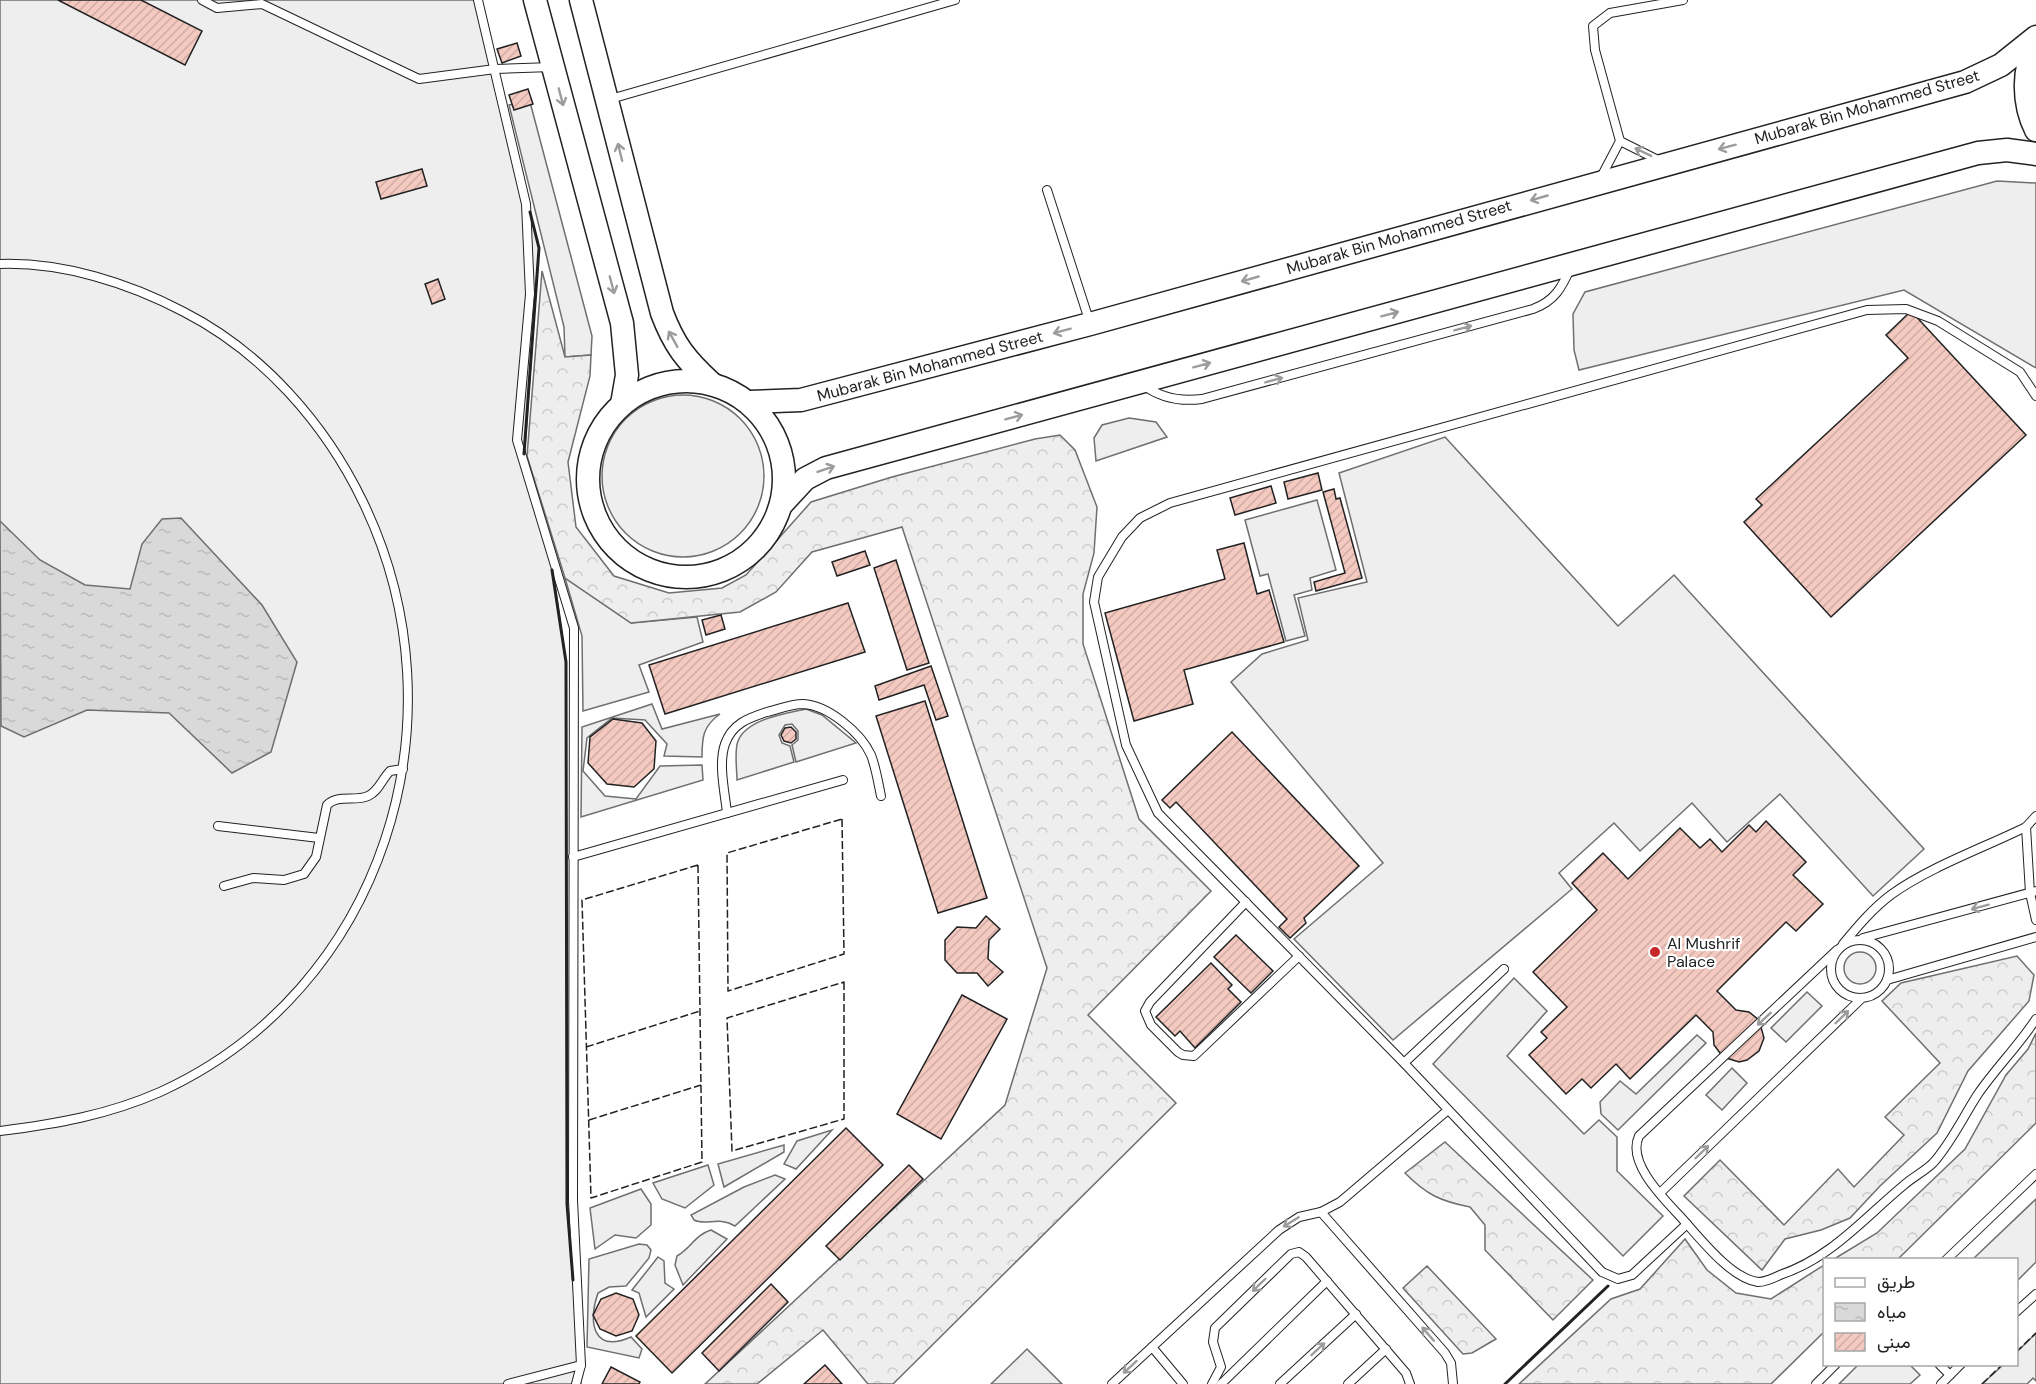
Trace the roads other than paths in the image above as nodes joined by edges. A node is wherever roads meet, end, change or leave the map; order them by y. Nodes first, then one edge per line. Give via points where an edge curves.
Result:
1 (202, 0) edge
2 (478, 0) edge
3 (535, 0) edge
4 (581, 0) edge
5 (956, 0) edge
6 (1683, 0) edge
7 (261, 2) edge
8 (2036, 37) edge
9 (2036, 42) edge
10 (553, 67) junction
11 (495, 69) junction
12 (607, 100) junction
13 (2036, 130) edge
14 (1620, 141) junction
15 (2036, 154) edge
16 (1666, 163) junction
17 (1598, 182) junction
18 (1047, 190) dead end
19 (0, 264) edge
20 (1573, 264) junction
21 (1090, 324) junction
22 (1139, 382) junction
23 (711, 383) junction
24 (2036, 396) edge
25 (749, 402) junction
26 (622, 404) junction
27 (782, 505) junction
28 (403, 769) junction
29 (843, 780) dead end
30 (881, 796) dead end
31 (727, 813) junction
32 (2036, 816) edge
33 (218, 826) dead end
34 (2026, 827) junction
35 (319, 838) junction
36 (573, 857) junction
37 (224, 886) dead end
38 (2033, 892) edge
39 (1246, 902) junction
40 (2036, 920) edge
41 (2036, 937) edge
42 (1859, 939) junction
43 (1840, 947) junction
44 (1299, 956) junction
45 (1504, 969) dead end
46 (1887, 980) junction
47 (1862, 998) junction
48 (2036, 1018) edge
49 (1404, 1063) junction
50 (1448, 1110) junction
51 (0, 1131) edge
52 (2036, 1174) edge
53 (1660, 1193) junction
54 (1321, 1212) junction
55 (1687, 1224) junction
56 (1948, 1258) edge
57 (1327, 1281) junction
58 (2036, 1294) edge
59 (2018, 1310) edge
60 (1356, 1314) junction
61 (1152, 1347) junction
62 (1386, 1349) junction
63 (581, 1365) junction
64 (1835, 1366) edge
65 (1940, 1366) edge
66 (1960, 1366) edge
67 (1950, 1376) junction
68 (508, 1384) edge
69 (576, 1384) edge
70 (1112, 1384) edge
71 (1183, 1384) edge
72 (1206, 1384) edge
73 (1211, 1384) edge
74 (1221, 1384) edge
75 (1280, 1384) edge
76 (1348, 1384) edge
77 (1410, 1384) edge
78 (1453, 1384) edge
79 (1816, 1384) edge
80 (1941, 1384) edge

1 - 7 lane via 217,8
2 - 11 lane
3 - 10 street
4 - 12 street
5 - 12 lane
6 - 14 lane via 1610,13 1593,26 1595,50
7 - 11 lane via 419,79
8 -> 16 street, Mubarak Bin Mohammed Street via 2001,65 1965,82
9 - 13 street via 2028,63 2025,91
10 - 11 lane
10 -> 26 street via 622,323 627,375
11 - 36 lane via 526,204 530,294 517,440 574,628
23 -> 12 street via 677,347 665,322
16 -> 14 lane
14 - 17 lane
15 - 20 street via 2007,150 1978,153
16 - 17 street, Mubarak Bin Mohammed Street
17 -> 21 street, Mubarak Bin Mohammed Street
18 - 21 lane
19 - 28 lane via 78,273 169,304 225,335 273,378 311,420 357,489 395,591 406,675
22 -> 20 street
22 -> 20 lane via 1162,396 1202,399 1533,309 1552,300
21 -> 25 street, Mubarak Bin Mohammed Street via 801,400
27 -> 22 street via 805,479 826,468
23 - 25 street
23 - 26 street via 669,383 649,388
24 - 39 lane via 2020,372 1938,321 1906,309 1867,310 1170,503 1140,518 1102,568 1094,602 1126,745 1158,813
25 - 27 street via 768,423 780,448 785,477
26 - 27 street via 597,441 590,462 589,495 600,527 620,553 648,571 681,578 714,574 752,551 767,535
28 - 35 lane via 390,771 366,797 330,802
28 - 51 lane via 388,837 365,894 315,971 269,1019 190,1076 134,1103 79,1120
29 - 31 lane
30 - 31 lane via 869,753 855,734 822,708 791,705 751,717 728,737 722,757
31 - 36 lane
32 - 34 lane
33 - 35 lane
34 - 38 lane
34 - 43 lane via 1912,882 1874,909
35 - 37 lane via 316,856 304,874 284,879 253,878
36 - 63 lane via 573,1200
38 - 40 lane
38 -> 42 lane
39 - 44 lane
39 - 44 lane via 1150,1002 1145,1011 1151,1025 1178,1052 1194,1056
41 - 46 lane
42 - 43 lane
42 - 46 lane via 1882,949 1889,963
43 - 47 lane via 1832,959 1832,978 1843,993
43 -> 53 lane via 1639,1136 1636,1156
44 - 49 lane
45 - 49 lane
46 - 47 lane via 1877,993
53 -> 47 lane
48 - 55 lane via 1932,1164 1858,1229 1824,1253 1761,1282 1742,1278
49 - 50 lane
50 - 54 lane via 1340,1202
50 - 55 lane via 1602,1272 1618,1279 1632,1275
52 - 56 lane
53 - 55 lane
54 -> 61 lane via 1288,1223
78 -> 54 lane via 1451,1363 1445,1353
57 - 60 lane
57 -> 73 lane via 1304,1254 1291,1254 1215,1328 1213,1342 1221,1367
57 - 74 lane
58 - 59 lane
60 - 62 lane
75 -> 60 lane
61 -> 70 lane
61 - 71 lane
62 - 76 lane
62 - 77 lane via 1409,1377
63 - 68 lane
63 - 69 lane
64 - 79 lane
65 - 67 lane
66 - 67 lane
67 - 80 lane
72 - 73 lane

